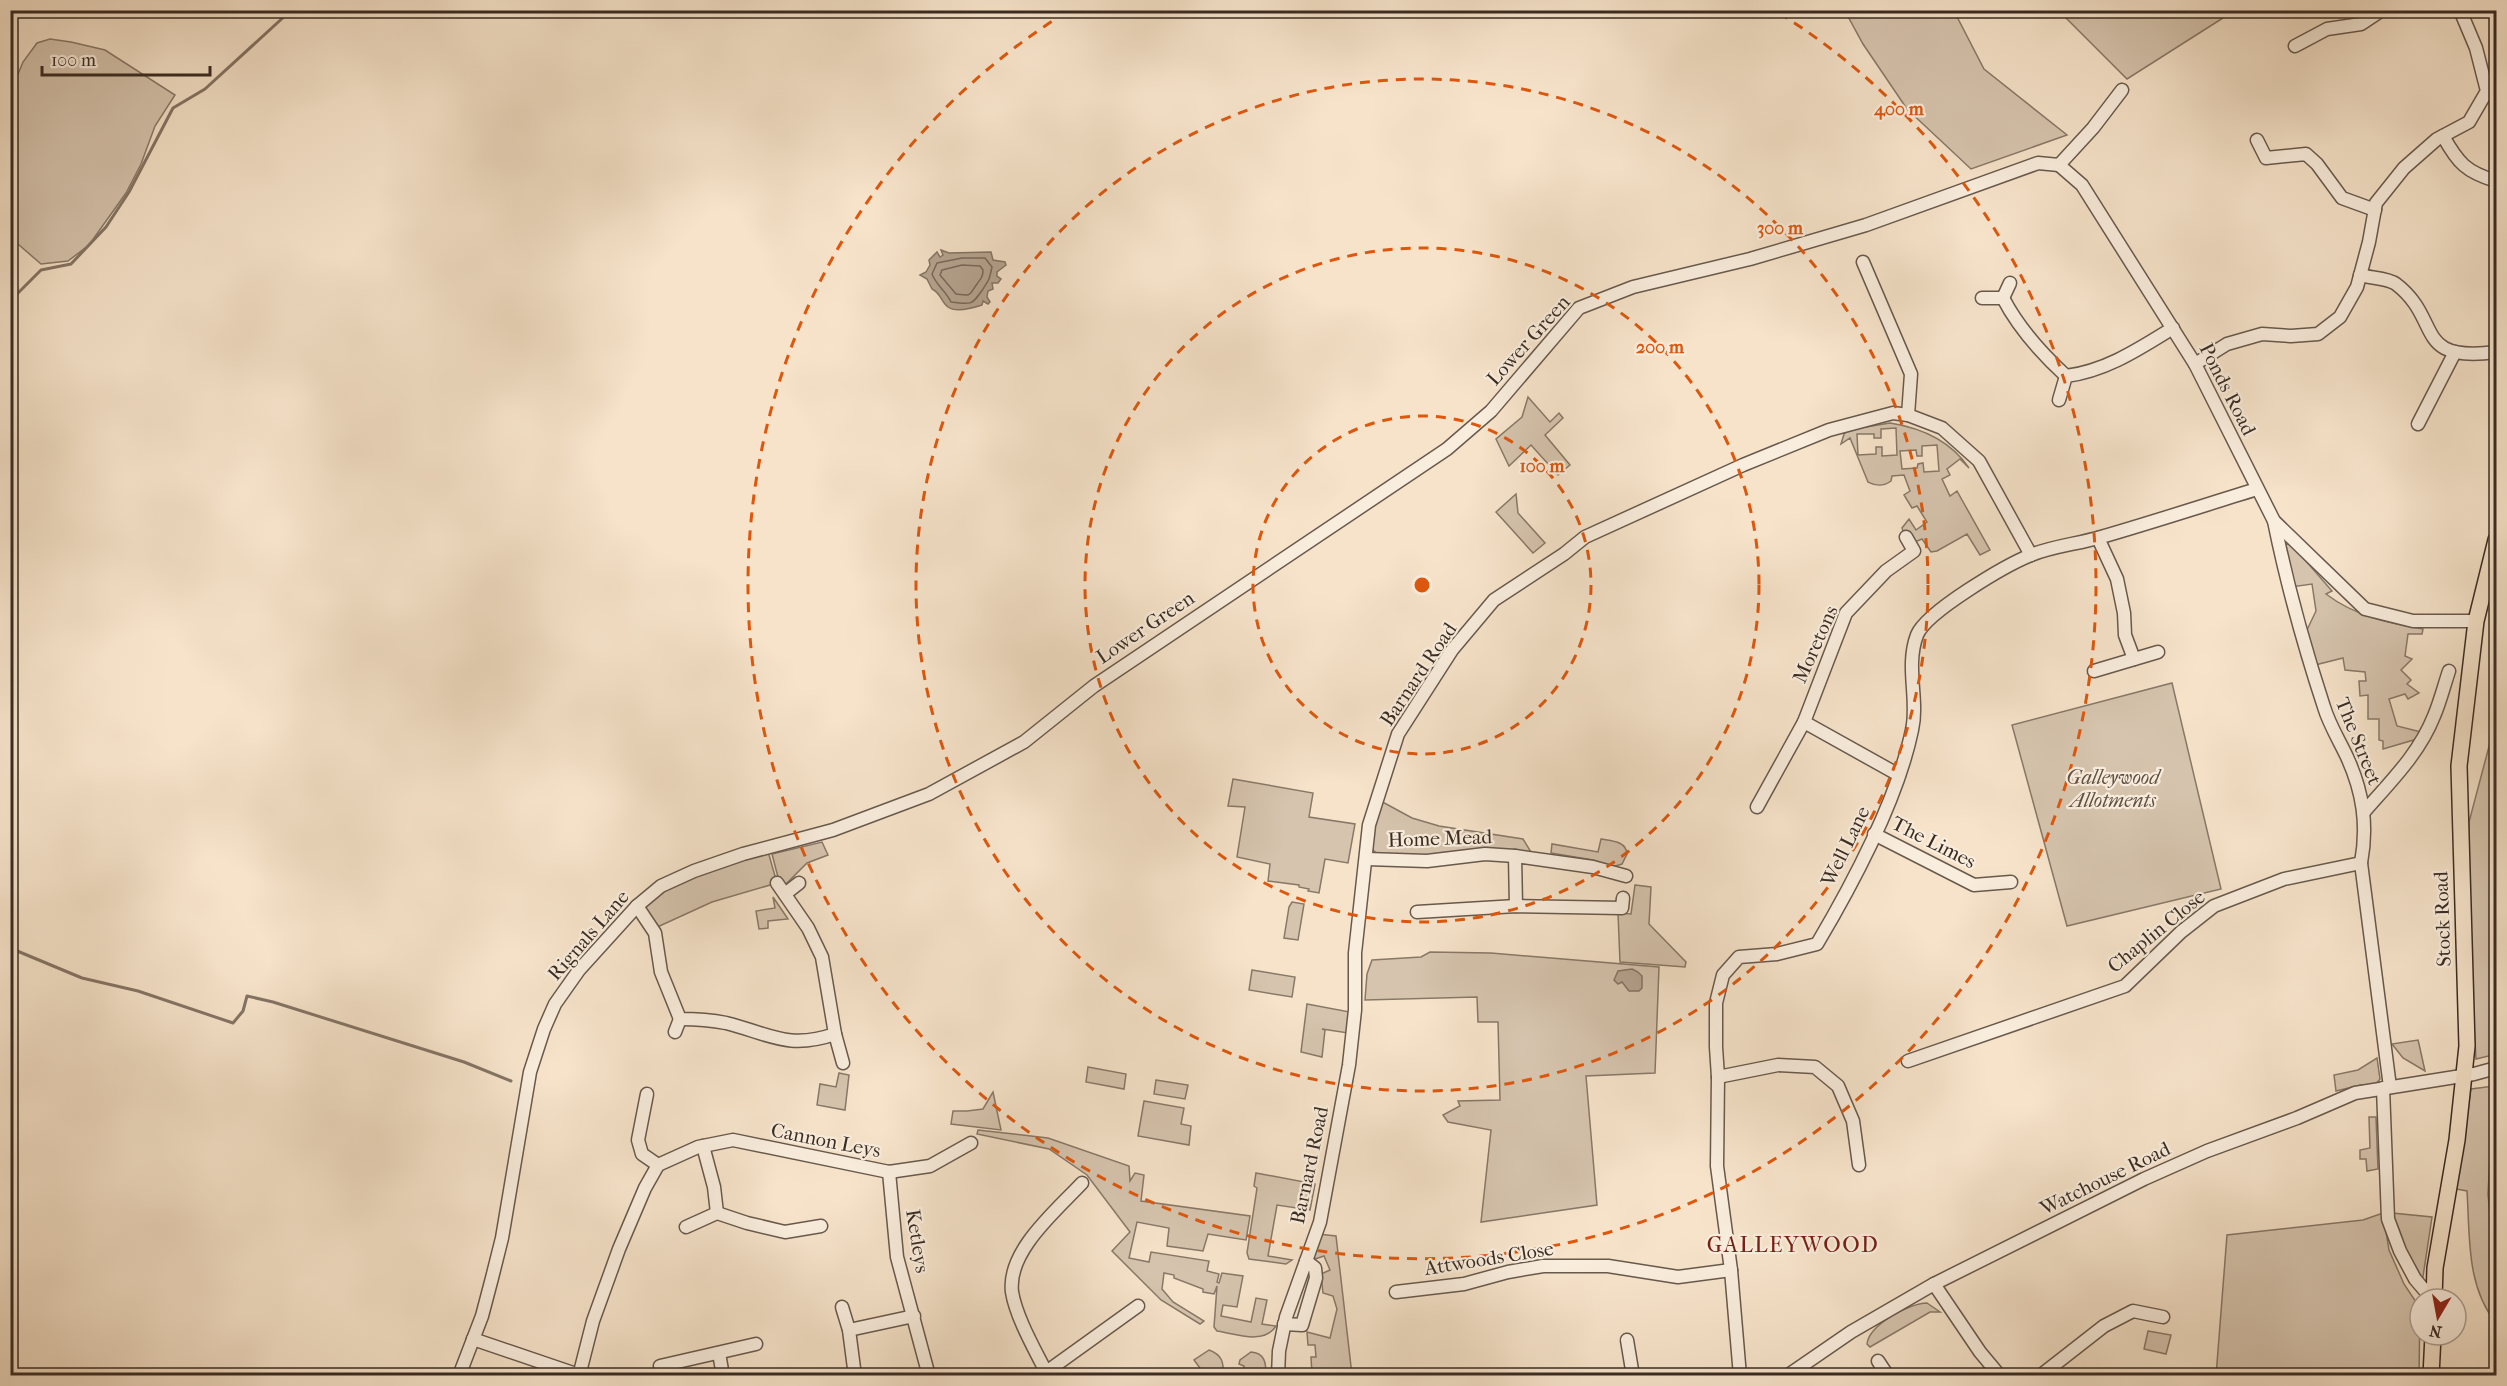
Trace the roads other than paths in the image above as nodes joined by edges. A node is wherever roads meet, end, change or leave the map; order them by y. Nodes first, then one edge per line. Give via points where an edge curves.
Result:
1 (2382, 10) edge
2 (2460, 10) edge
3 (2295, 46) dead end
4 (2122, 90) dead end
5 (2443, 136) junction
6 (2257, 140) dead end
7 (2059, 165) junction
8 (2496, 181) edge
9 (2375, 210) junction
10 (1863, 262) dead end
11 (2360, 275) junction
12 (2010, 283) dead end
13 (1982, 298) dead end
14 (2002, 298) junction
15 (2173, 328) junction
16 (2455, 352) junction
17 (2496, 352) edge
18 (2195, 364) junction
19 (2066, 376) junction
20 (2060, 400) dead end
21 (1908, 415) junction
22 (2418, 424) dead end
23 (2257, 489) junction
24 (2274, 521) junction
25 (1906, 537) dead end
26 (2098, 538) junction
27 (2496, 540) edge
28 (2031, 555) junction
29 (2476, 621) junction
30 (2158, 651) dead end
31 (2134, 659) junction
32 (2094, 671) dead end
33 (2449, 671) dead end
34 (1094, 686) joint
35 (1804, 722) junction
36 (1899, 775) junction
37 (1757, 807) dead end
38 (2364, 812) junction
39 (1874, 834) junction
40 (1515, 856) junction
41 (1367, 860) junction
42 (2361, 863) junction
43 (1626, 876) dead end
44 (2011, 882) dead end
45 (777, 883) dead end
46 (799, 883) dead end
47 (785, 894) junction
48 (1623, 898) dead end
49 (637, 906) junction
50 (1516, 906) junction
51 (1417, 912) dead end
52 (680, 1019) junction
53 (675, 1032) dead end
54 (835, 1034) junction
55 (1908, 1061) dead end
56 (843, 1063) dead end
57 (2496, 1068) edge
58 (2465, 1074) junction
59 (1718, 1077) junction
60 (2386, 1088) junction
61 (647, 1094) dead end
62 (971, 1143) dead end
63 (703, 1146) junction
64 (658, 1165) junction
65 (1859, 1165) dead end
66 (889, 1172) junction
67 (1082, 1183) dead end
68 (717, 1213) junction
69 (821, 1226) dead end
70 (686, 1227) dead end
71 (1306, 1261) junction
72 (1731, 1270) junction
73 (1934, 1284) junction
74 (2423, 1287) edge
75 (2434, 1287) edge
76 (1396, 1292) dead end
77 (1138, 1306) dead end
78 (842, 1307) dead end
79 (914, 1316) junction
80 (2163, 1317) dead end
81 (1284, 1324) junction
82 (849, 1330) junction
83 (473, 1340) junction
84 (1627, 1340) dead end
85 (756, 1344) dead end
86 (2432, 1347) edge
87 (719, 1353) junction
88 (1878, 1361) dead end
89 (660, 1366) dead end
90 (1044, 1374) edge
91 (579, 1375) edge
92 (459, 1376) edge
93 (723, 1376) edge
94 (855, 1376) edge
95 (929, 1376) edge
96 (1278, 1376) edge
97 (1633, 1376) edge
98 (1740, 1376) edge
99 (1786, 1376) edge
100 (1888, 1376) edge
101 (2000, 1376) edge
102 (2040, 1376) edge
103 (2431, 1376) edge

1 - 3 street via 2361,24 2327,29
2 - 5 street via 2476,48 2487,91 2469,122
4 - 7 street
5 - 8 street via 2457,160 2476,175
5 - 9 street via 2404,168 2376,203
6 - 9 street via 2266,158 2306,154 2342,198
7 - 15 street, Ponds Road via 2082,185
7 - 34 street, Lower Green via 2038,163 1866,225 1750,260 1633,287 1579,308 1491,411 1447,449
9 - 11 street
10 - 21 street via 1911,374
11 - 16 street via 2394,283 2414,303 2430,335 2446,351
11 - 18 street via 2340,317 2318,334 2262,334 2227,344
12 - 14 street
13 - 14 street
14 - 19 street via 2038,350
15 - 18 street, Ponds Road
15 - 19 street via 2126,357 2085,374
16 - 17 street via 2471,356
16 - 22 street
18 - 23 street, Ponds Road
19 - 20 street
21 - 28 street, Barnard Road via 1942,428 1979,461
21 - 41 street, Barnard Road via 1893,413 1829,430 1727,472 1585,537 1494,600 1452,650 1398,734 1369,825
23 - 24 street, Ponds Road
23 - 26 street, Well Lane
24 - 29 street, Ponds Road via 2365,609 2413,621
24 - 38 street, The Street via 2312,672 2326,715 2360,787
25 - 35 street, Moretons via 1914,551 1886,571 1846,613
26 - 28 street, Well Lane
26 - 31 street via 2117,579 2125,635
27 - 29 main road, Stock Road
28 - 36 street, Well Lane via 1935,614 1918,633 1911,663 1913,727
29 - 58 main road, Stock Road via 2458,766
30 - 31 street
31 - 32 street
33 - 38 street via 2434,717 2420,744
34 - 49 street, Rignals Lane via 1024,742 929,794 833,830 694,871 662,886
35 - 36 street
35 - 37 street, Moretons
36 - 39 street, Well Lane
38 - 42 street, The Street
39 - 44 street, The Limes via 1974,885
39 - 59 street, Well Lane via 1817,944 1776,954 1738,957 1723,975 1716,1003
40 - 41 street, Home Mead
40 - 43 street, Home Mead via 1593,867
40 - 50 street, Home Mead
41 - 71 street, Barnard Road via 1355,953 1355,1010 1349,1065 1320,1222
42 - 55 street, Chaplin Close via 2284,879 2214,906 2125,986
42 - 60 street, The Street
45 - 47 street
46 - 47 street
47 - 54 street via 822,957
48 - 50 street via 1622,908
49 - 52 street via 655,933 661,972
49 - 83 street, Rignals Lane via 573,977 543,1029 530,1072 500,1248
50 - 51 street
52 - 53 street
52 - 54 street via 713,1020 766,1037 801,1042
54 - 56 street
57 - 58 street, Watchouse Road
58 - 60 street, Watchouse Road
58 - 75 main road, Stock Road
59 - 65 street via 1778,1065 1815,1067 1838,1086 1853,1121
59 - 72 street, Well Lane via 1717,1166
60 - 73 street, Watchouse Road via 2355,1093 2207,1151
60 - 74 street, The Street via 2388,1219 2400,1251
61 - 64 street via 638,1140 642,1154
62 - 66 street, Cannon Leys via 930,1166
63 - 64 street, Cannon Leys
63 - 66 street, Cannon Leys via 733,1140
63 - 68 street
64 - 91 street via 619,1248
66 - 79 street, Ketleys via 897,1257
67 - 90 street via 1017,1258 1012,1291
68 - 69 street via 785,1232
68 - 70 street
71 - 81 street, Barnard Road
71 - 81 street via 1315,1268 1316,1278 1302,1325
72 - 76 street, Attwoods Close via 1670,1277 1608,1266 1543,1266 1464,1284
72 - 98 street, Well Lane
73 - 99 street, Watchouse Road via 1851,1332
73 - 101 street
77 - 90 street
78 - 82 street
79 - 82 street
79 - 95 street, Ketleys
80 - 102 street via 2133,1311 2104,1326
81 - 96 street, Barnard Road
82 - 94 street
83 - 91 street
83 - 92 street, Rignals Lane
84 - 97 street
85 - 87 street
86 - 103 main road
87 - 89 street
87 - 93 street
88 - 100 street

